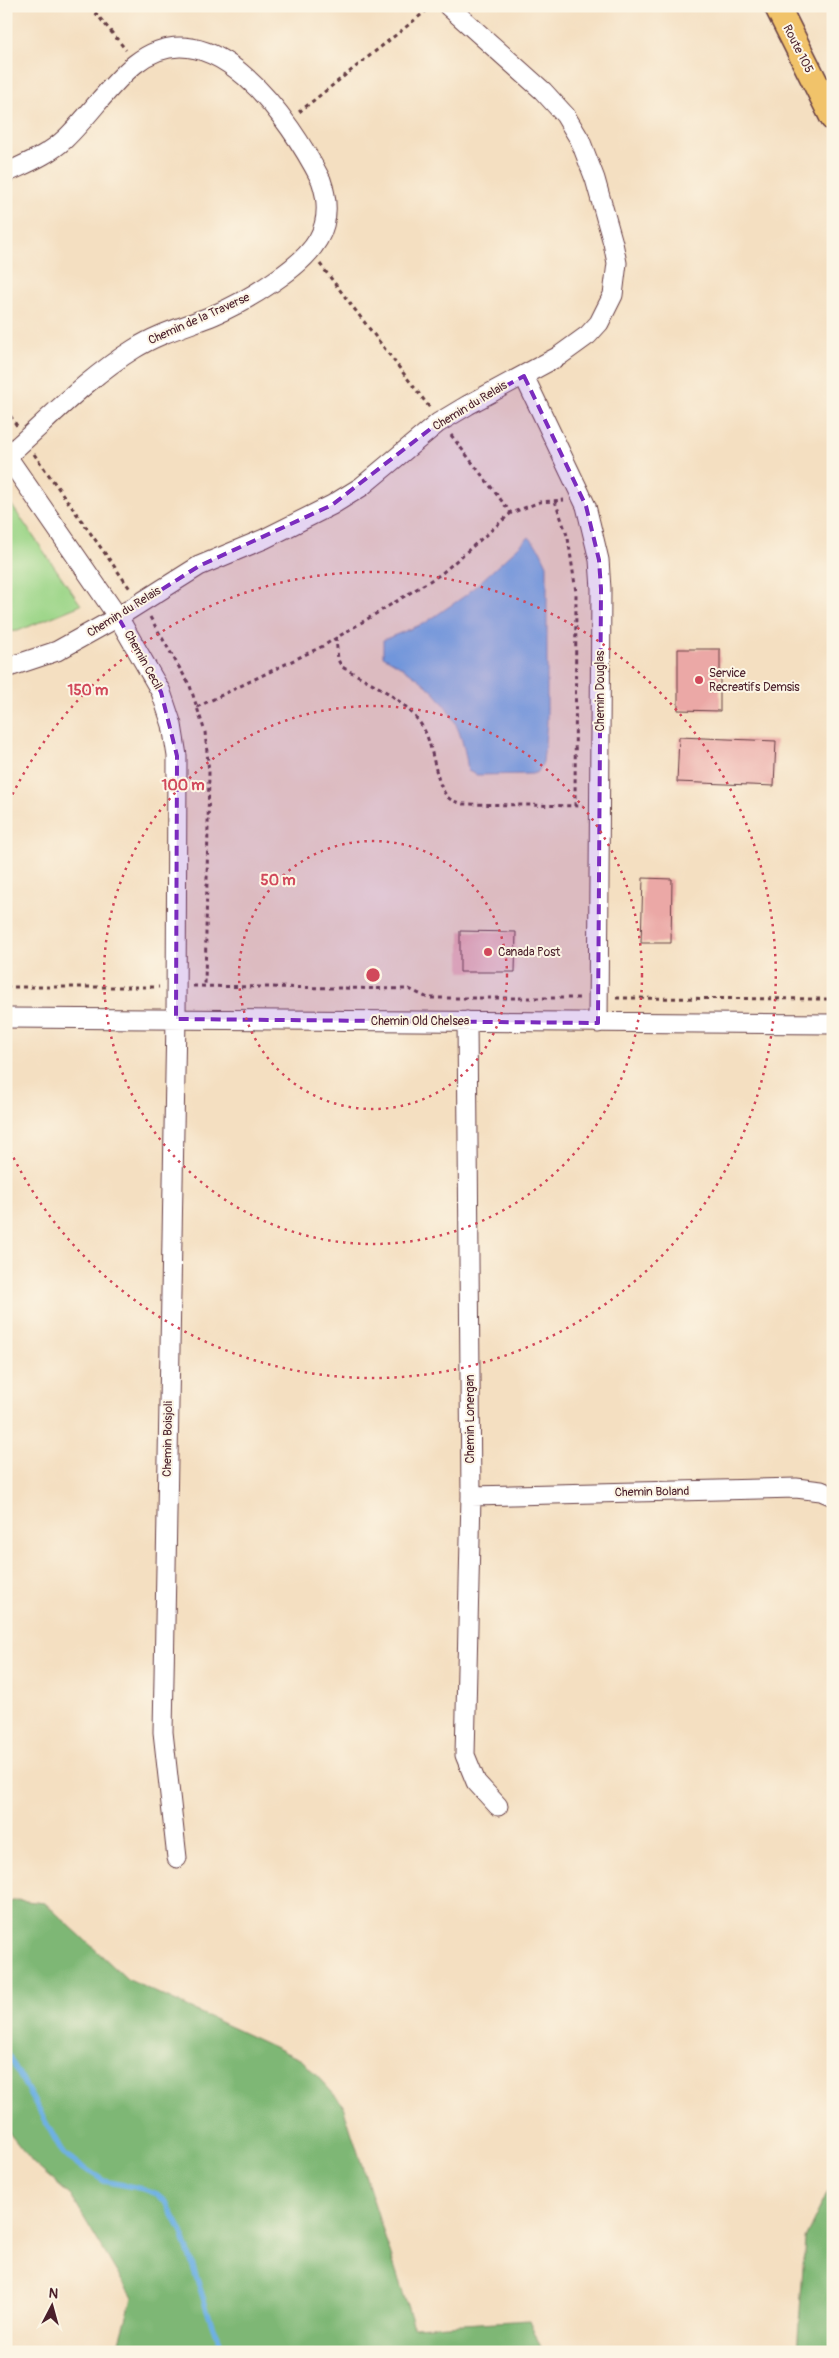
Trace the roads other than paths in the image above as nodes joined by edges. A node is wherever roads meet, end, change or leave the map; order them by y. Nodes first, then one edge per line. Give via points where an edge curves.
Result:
1 (448, 6) edge
2 (776, 6) edge
3 (833, 118) edge
4 (6, 173) edge
5 (524, 376) junction
6 (6, 456) edge
7 (118, 617) junction
8 (6, 668) edge
9 (6, 1018) edge
10 (176, 1020) junction
11 (467, 1021) junction
12 (598, 1023) junction
13 (833, 1024) edge
14 (471, 1496) junction
15 (833, 1496) edge
16 (498, 1806) dead end
17 (177, 1858) dead end

1 - 5 street, Chemin du Relais via 543,91 565,115 580,140 595,179 613,242 616,279 608,309 599,323 575,345
2 - 3 main road, Route 105
4 - 6 street, Chemin de la Traverse via 39,157 65,139 137,63 171,49 199,50 213,53 244,75 285,123 311,162 324,190 326,212 319,240 289,272 246,300 134,349 80,390
5 - 7 street, Chemin du Relais via 441,422 361,487 332,505 273,535 199,566
5 - 12 street, Chemin Douglas via 582,497 595,536 601,589
6 - 7 street, Chemin Cecil
7 - 8 street, Chemin du Relais via 56,651
7 - 10 street, Chemin Cecil via 161,692 177,756
9 - 10 street, Chemin Old Chelsea
10 - 11 street, Chemin Old Chelsea
10 - 17 street, Chemin Boisjoli via 163,1732
11 - 12 street, Chemin Old Chelsea
11 - 14 street, Chemin Lonergan
12 - 13 street, Chemin Old Chelsea
14 - 15 street, Chemin Boland via 796,1488
14 - 16 street, Chemin Lonergan via 465,1754 476,1782

